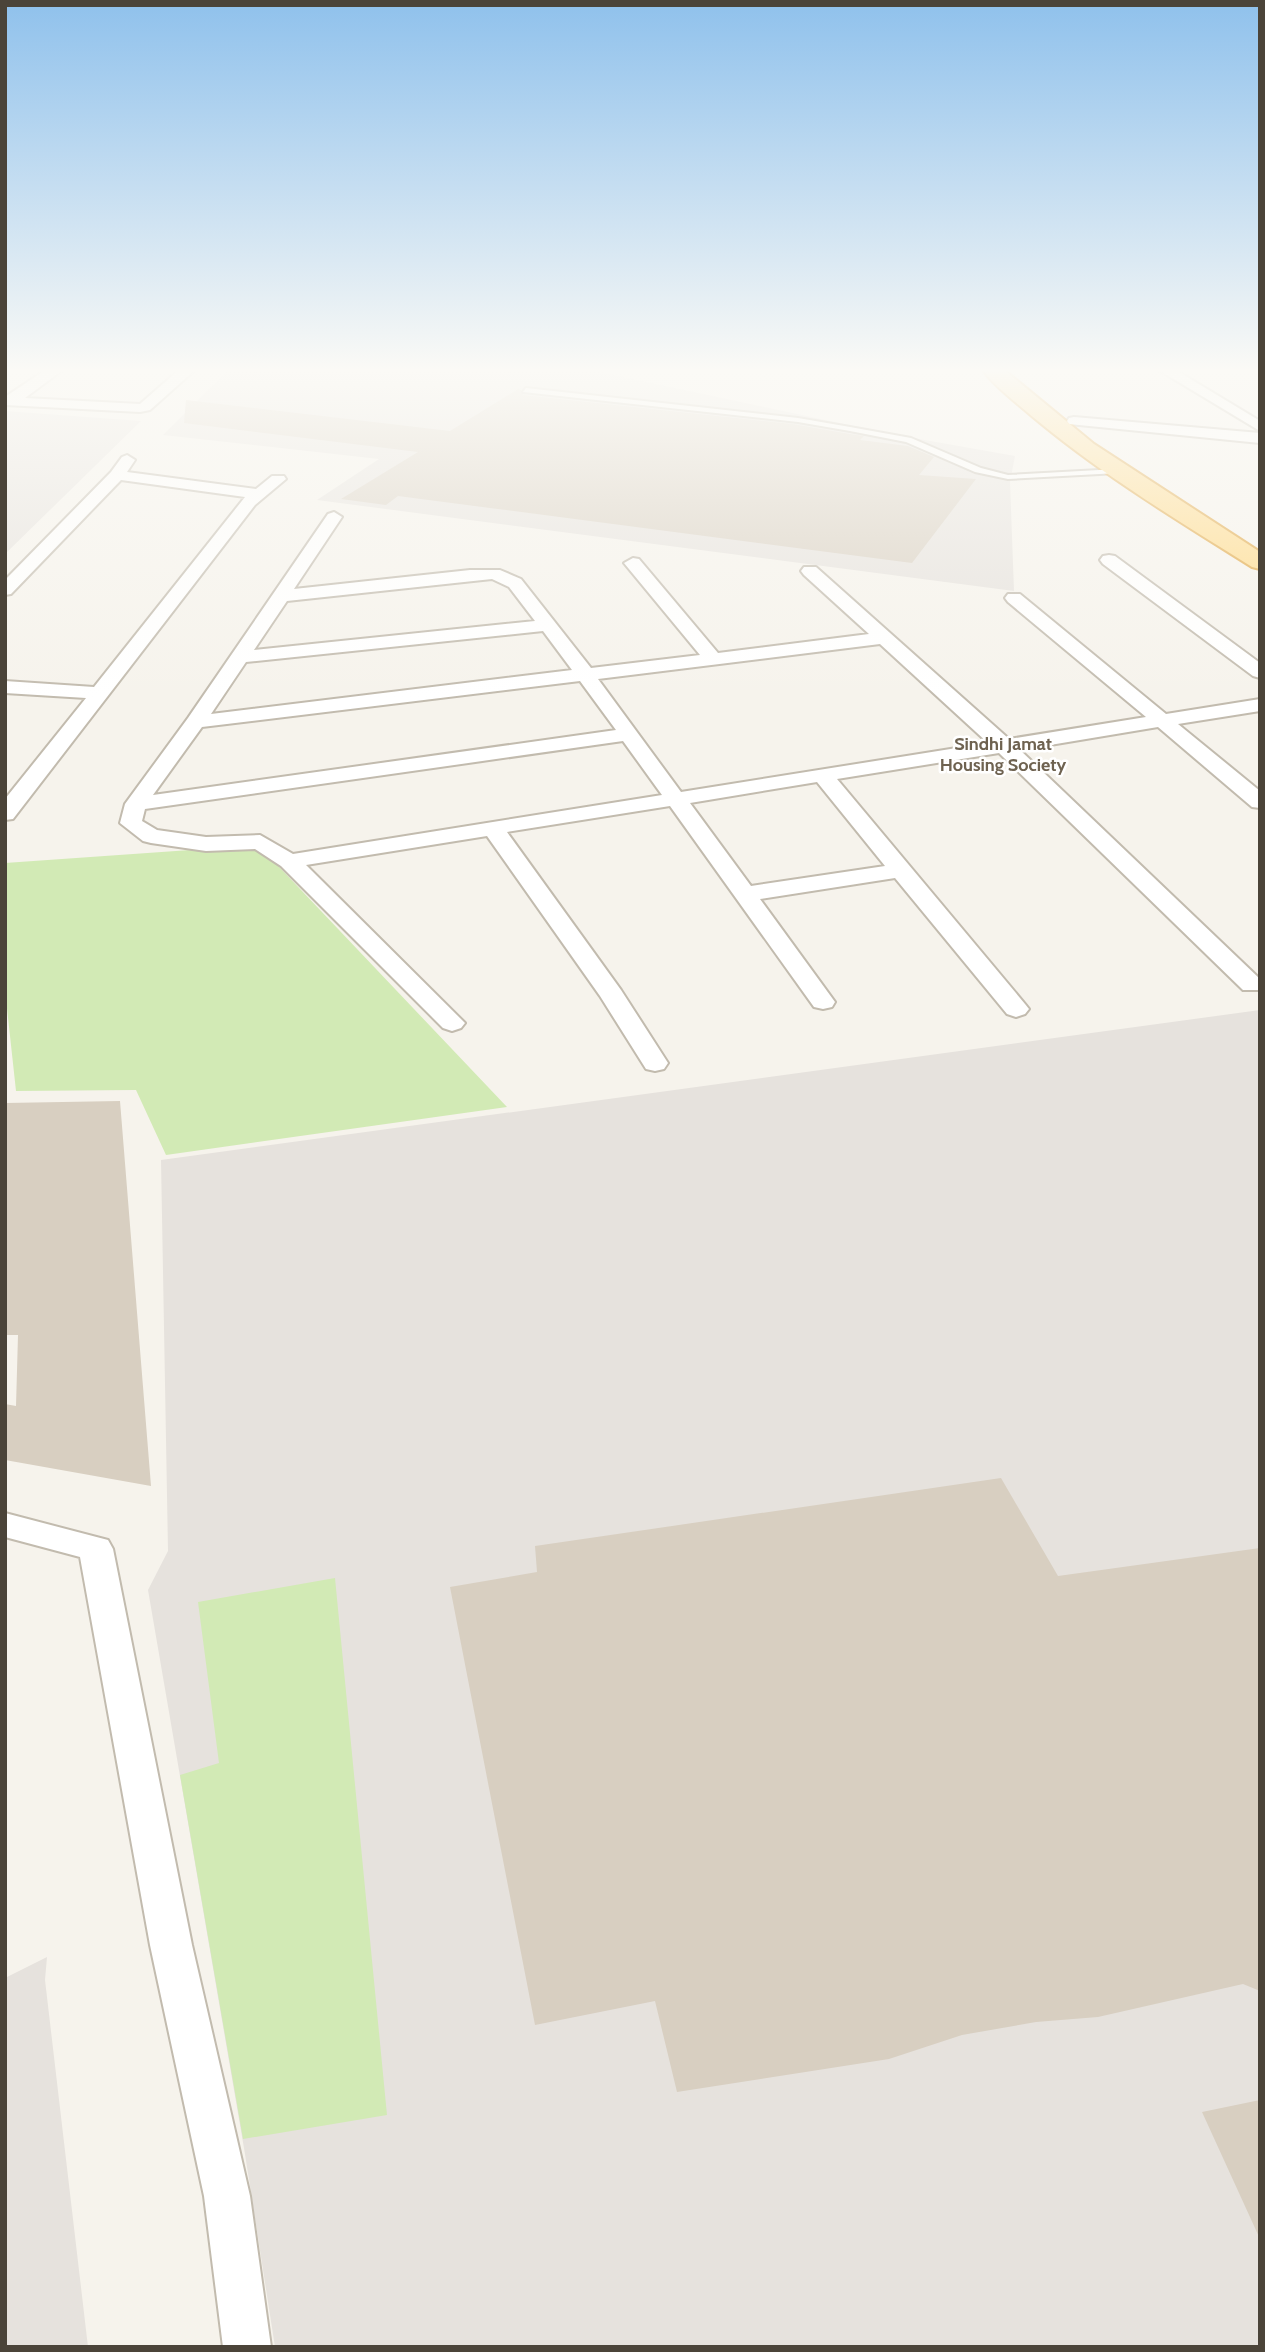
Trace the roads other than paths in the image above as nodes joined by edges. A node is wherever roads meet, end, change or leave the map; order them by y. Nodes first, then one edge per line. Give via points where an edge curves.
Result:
1 (111, 479) edge
2 (181, 479) edge
3 (278, 479) dead end
4 (1130, 479) edge
5 (1166, 479) edge
6 (258, 494) junction
7 (334, 517) dead end
8 (1260, 538) edge
9 (1109, 561) dead end
10 (1260, 562) edge
11 (633, 563) dead end
12 (810, 571) dead end
13 (5, 590) edge
14 (282, 596) junction
15 (1014, 598) dead end
16 (548, 625) junction
17 (884, 638) junction
18 (239, 657) junction
19 (713, 659) junction
20 (1260, 672) edge
21 (586, 675) junction
22 (5, 687) edge
23 (1260, 691) edge
24 (100, 693) junction
25 (1260, 705) edge
26 (1146, 707) junction
27 (1162, 721) junction
28 (197, 722) junction
29 (986, 730) junction
30 (629, 734) junction
31 (1004, 746) junction
32 (822, 775) junction
33 (676, 799) junction
34 (1260, 802) edge
35 (136, 804) junction
36 (7, 809) edge
37 (493, 828) junction
38 (289, 861) junction
39 (901, 870) junction
40 (745, 894) junction
41 (1252, 985) dead end
42 (823, 1002) dead end
43 (1016, 1009) dead end
44 (452, 1023) dead end
45 (656, 1063) dead end
46 (5, 1525) edge
47 (247, 2347) edge

1 - 13 street
2 - 6 street
3 - 6 street
4 - 10 highway
5 - 8 highway
6 - 24 street
7 - 14 street
9 - 20 street
11 - 19 street
12 - 17 street
14 - 16 street via 495,574 515,583
14 - 18 street
15 - 26 street
16 - 18 street
16 - 21 street
17 - 19 street
17 - 29 street
18 - 28 street
19 - 21 street
21 - 28 street
21 - 30 street
22 - 24 street
23 - 26 street
24 - 36 street
25 - 27 street
26 - 27 street
26 - 29 street
27 - 31 street
27 - 34 street
28 - 35 street
29 - 31 street
30 - 33 street
30 - 35 street
31 - 32 street
31 - 41 street
32 - 33 street
32 - 39 street
33 - 37 street
33 - 40 street
35 - 38 street via 131,823 151,836 206,844 260,842
37 - 38 street
37 - 45 street
38 - 44 street
39 - 40 street
39 - 43 street
40 - 42 street
46 - 47 street via 96,1549 171,1945 227,2196

